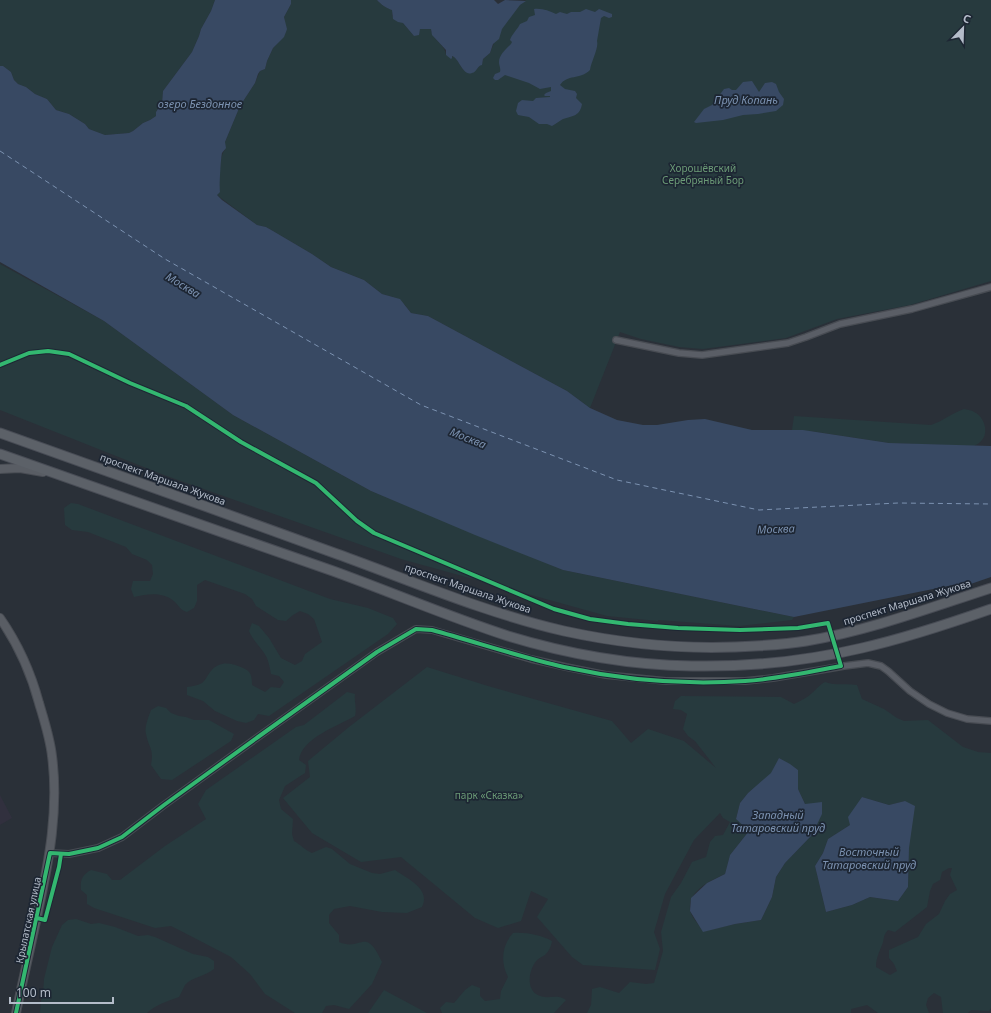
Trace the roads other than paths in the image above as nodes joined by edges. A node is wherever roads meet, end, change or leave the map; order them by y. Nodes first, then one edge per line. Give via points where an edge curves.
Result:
1 (991, 287) edge
2 (616, 340) dead end
3 (0, 433) edge
4 (0, 454) edge
5 (0, 469) edge
6 (58, 475) junction
7 (991, 588) edge
8 (991, 609) edge
9 (0, 618) edge
10 (991, 721) edge
11 (50, 853) junction
12 (16, 1013) edge

1 - 2 street via 912,309 840,324 788,343 702,355
3 - 7 main road, проспект Маршала Жукова via 467,602 561,630 604,639 692,647 734,647 806,641 841,634
4 - 6 main road
5 - 6 main road via 20,468
6 - 8 main road via 335,572 461,620 509,636 603,658 691,666 799,660 862,648 931,630
9 - 11 main road, Крылатская улица via 24,660 35,687 48,734 55,797
10 - 11 street via 967,719 947,713 910,691 881,666 868,663 745,681 666,681 606,675 566,667 432,630 416,629 371,657 122,837 98,848 69,854
11 - 12 main road, Крылатская улица

